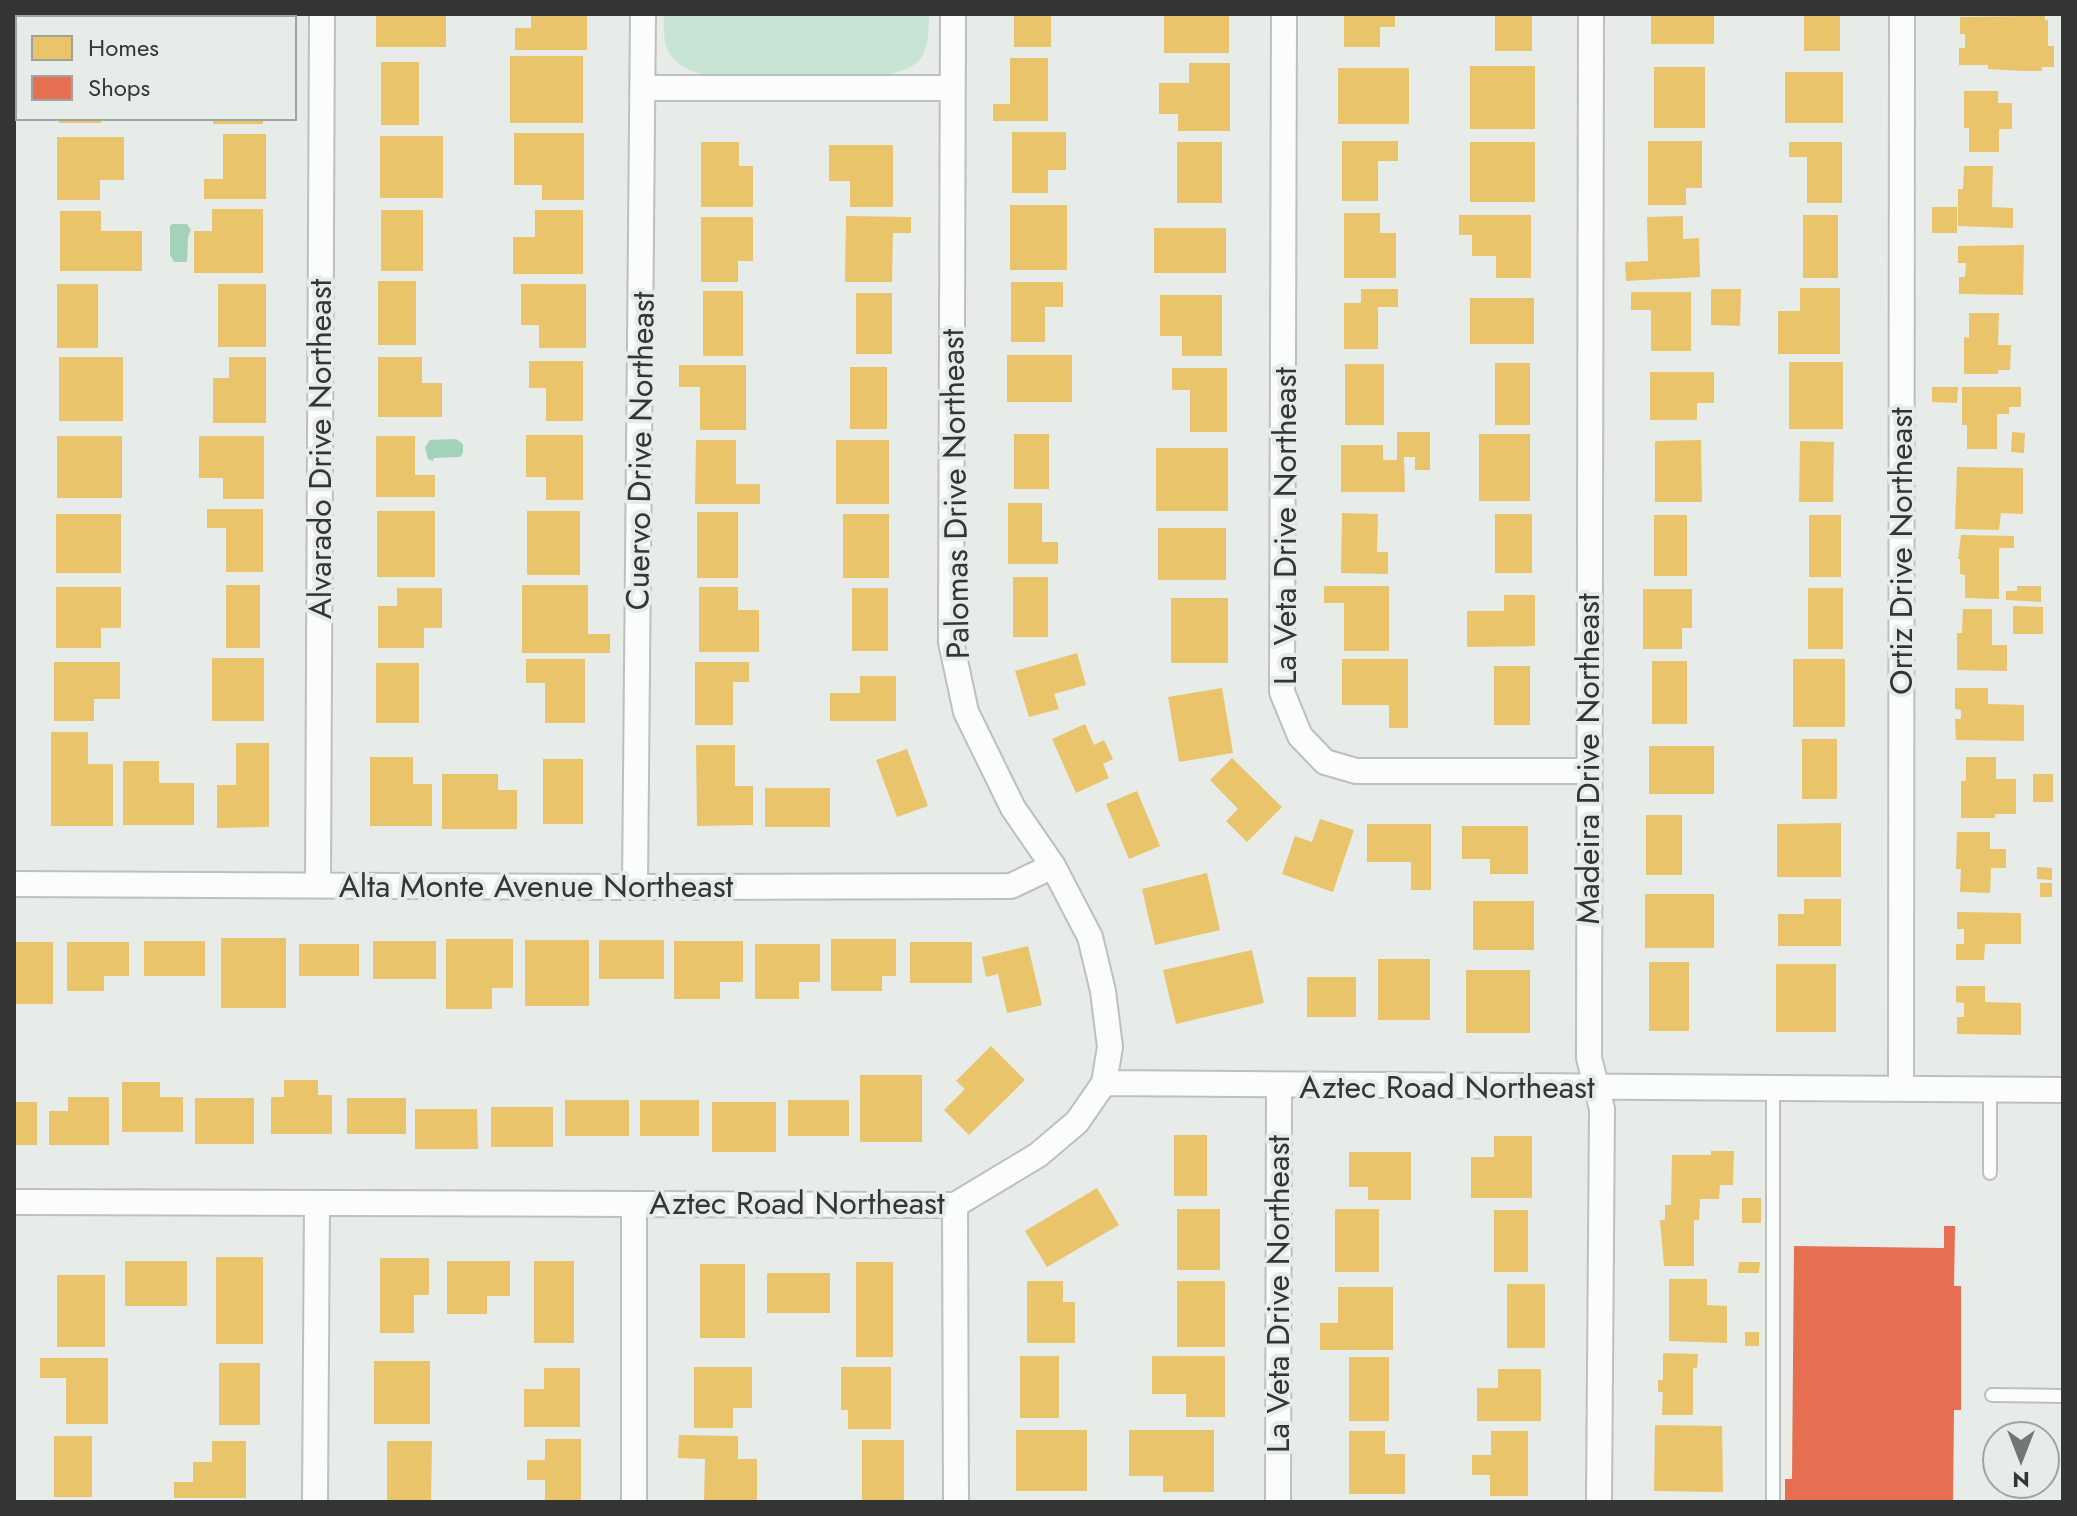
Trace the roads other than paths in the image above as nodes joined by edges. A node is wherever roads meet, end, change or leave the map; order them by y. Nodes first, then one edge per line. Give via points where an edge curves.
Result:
1 (322, 14) edge
2 (643, 14) edge
3 (953, 14) edge
4 (1284, 14) edge
5 (1591, 14) edge
6 (1902, 14) edge
7 (643, 88) junction
8 (952, 88) junction
9 (1587, 771) junction
10 (1053, 866) junction
11 (14, 884) edge
12 (318, 885) junction
13 (635, 887) junction
14 (1104, 1083) junction
15 (1279, 1085) junction
16 (1596, 1088) junction
17 (1773, 1088) junction
18 (1901, 1088) junction
19 (1990, 1089) junction
20 (2063, 1090) edge
21 (1788, 1169) dead end
22 (1773, 1170) junction
23 (1990, 1173) dead end
24 (14, 1202) edge
25 (317, 1203) junction
26 (634, 1204) junction
27 (955, 1205) junction
28 (1992, 1395) dead end
29 (2063, 1396) edge
30 (315, 1502) edge
31 (634, 1502) edge
32 (956, 1502) edge
33 (1278, 1502) edge
34 (1599, 1502) edge
35 (1773, 1502) edge

1 - 12 street, Alvarado Drive Northeast
2 - 7 street, Cuervo Drive Northeast
3 - 8 street, Palomas Drive Northeast
4 - 9 street, La Veta Drive Northeast via 1282,692 1300,736 1325,762 1356,771
5 - 9 street, Madeira Drive Northeast
6 - 18 street, Ortiz Drive Northeast
7 - 8 street
7 - 13 street, Cuervo Drive Northeast
8 - 10 street, Palomas Drive Northeast via 951,642 966,712 1013,808
9 - 16 street, Madeira Drive Northeast via 1589,1058
10 - 13 street, Alta Monte Avenue Northeast via 1011,886
10 - 14 street, Palomas Drive Northeast via 1090,937 1103,991 1110,1047
11 - 12 street, Alta Monte Avenue Northeast
12 - 13 street, Alta Monte Avenue Northeast
14 - 15 street, Aztec Road Northeast
14 - 27 street, Aztec Road Northeast via 1077,1122 1038,1155
15 - 16 street, Aztec Road Northeast
15 - 33 street, La Veta Drive Northeast
16 - 17 street, Aztec Road Northeast
16 - 34 street, Madeira Drive Northeast via 1602,1109
17 - 18 street, Aztec Road Northeast
17 - 22 lane
18 - 19 street, Aztec Road Northeast
19 - 20 street, Aztec Road Northeast
19 - 23 lane
21 - 22 lane
22 - 35 lane
24 - 25 street, Aztec Road Northeast
25 - 26 street, Aztec Road Northeast
25 - 30 street
26 - 27 street, Aztec Road Northeast
26 - 31 street
27 - 32 street
28 - 29 lane

